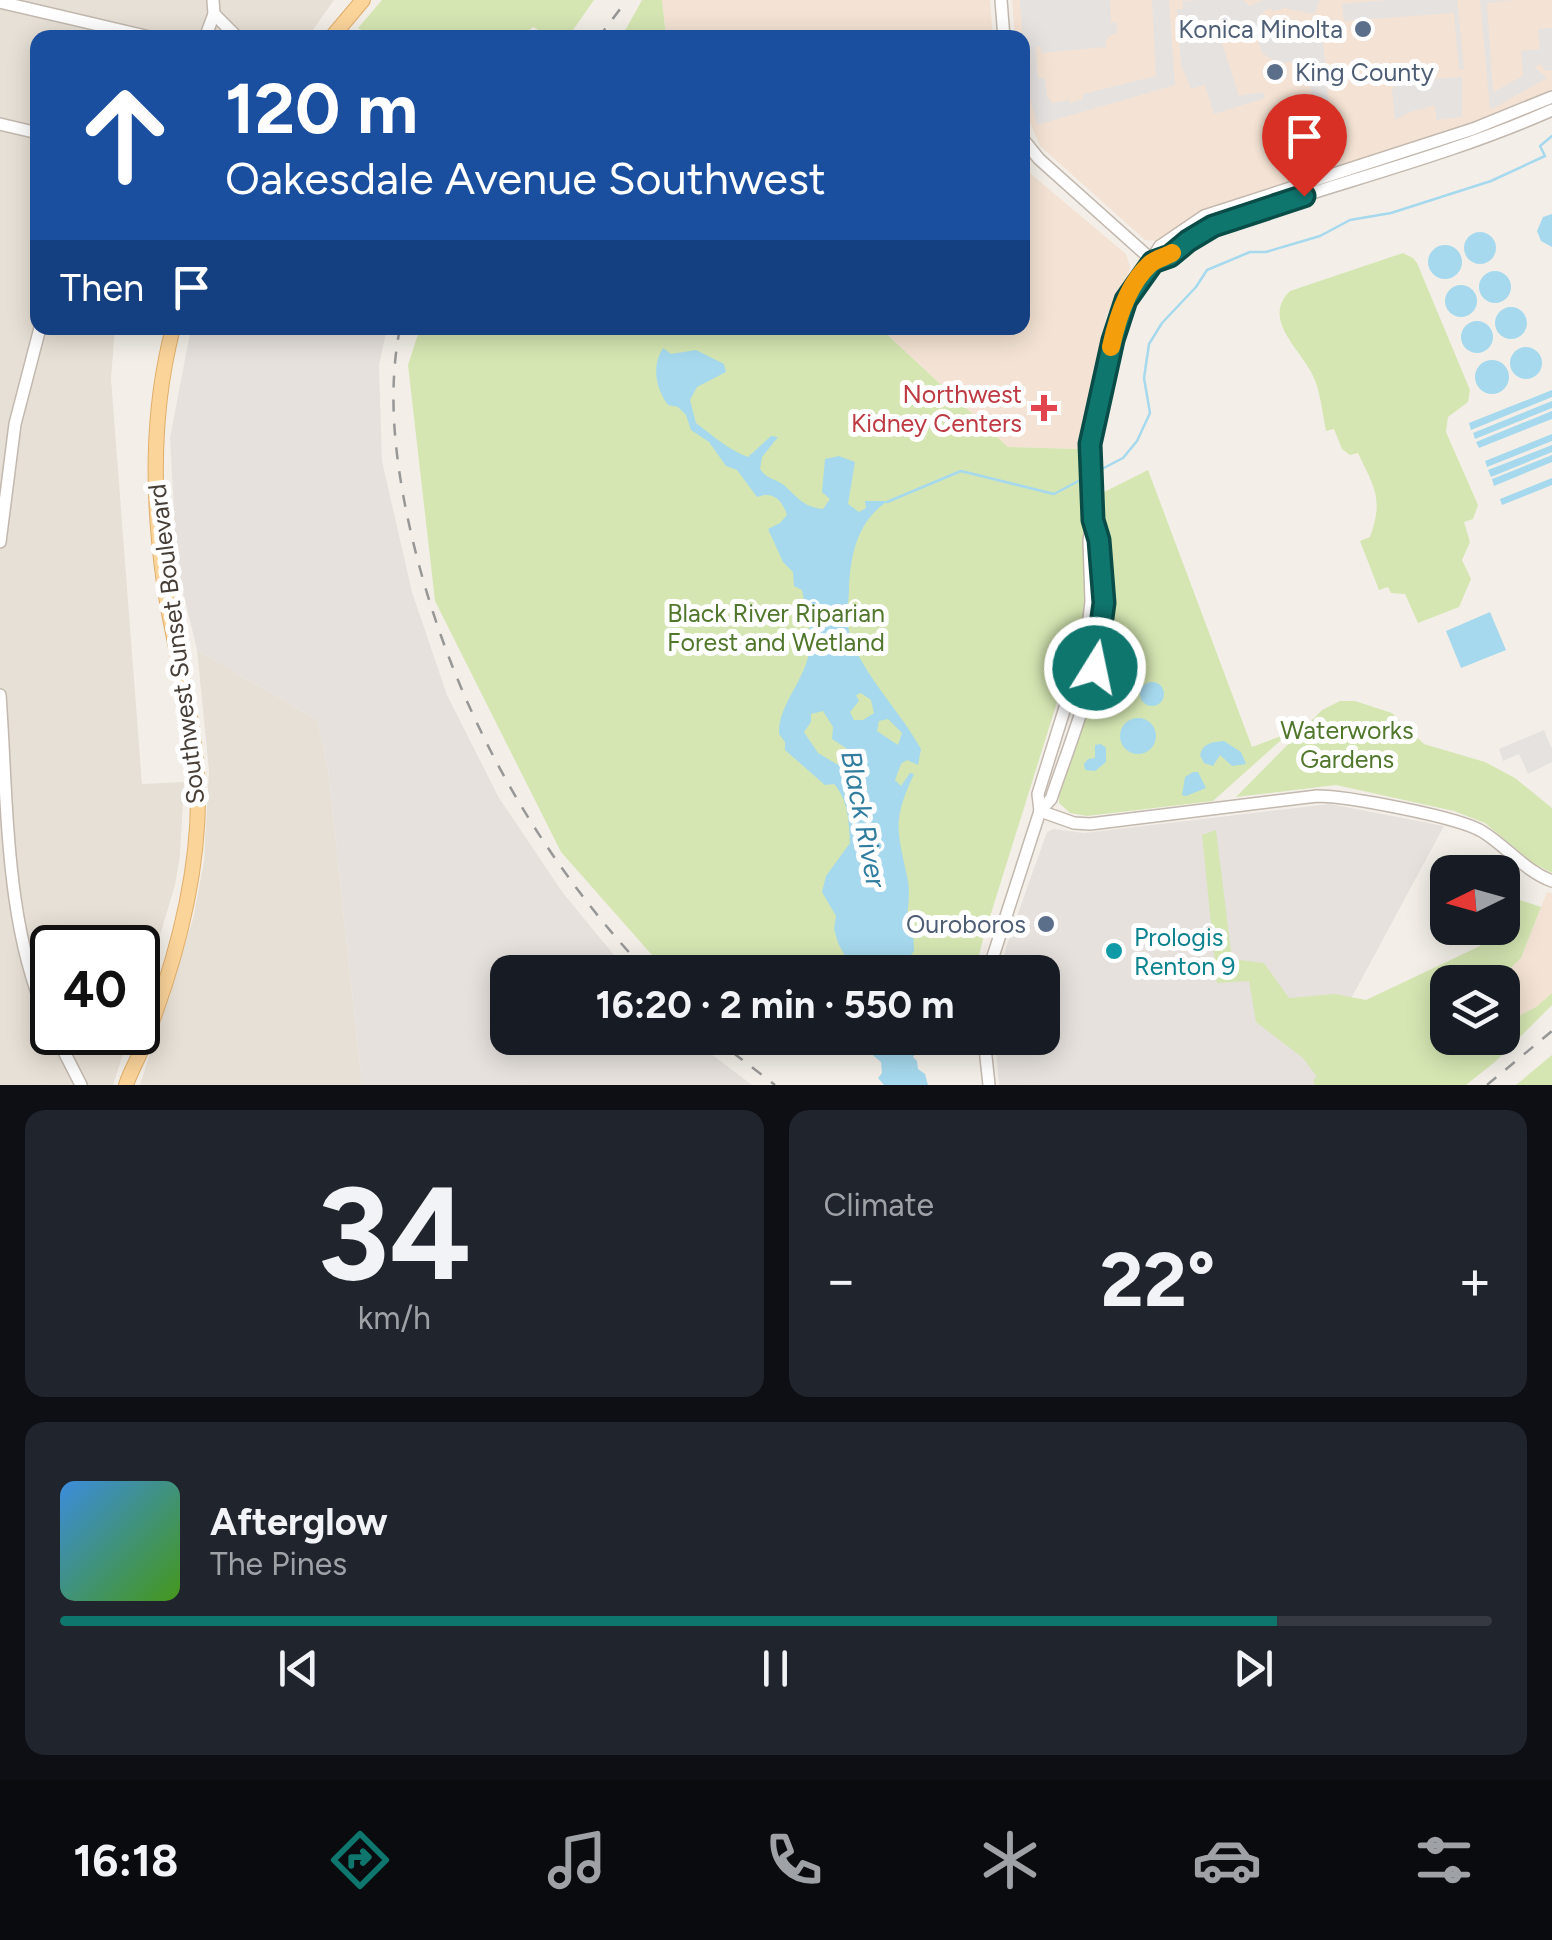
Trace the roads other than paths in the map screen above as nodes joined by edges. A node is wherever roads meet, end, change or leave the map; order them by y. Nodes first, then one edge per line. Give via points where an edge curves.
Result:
1 (213, 0) edge
2 (363, 0) edge
3 (1000, 0) edge
4 (0, 2) edge
5 (214, 14) junction
6 (120, 30) edge
7 (208, 30) edge
8 (230, 30) edge
9 (337, 30) edge
10 (1003, 30) edge
11 (1552, 97) edge
12 (1552, 110) edge
13 (0, 124) edge
14 (1472, 129) junction
15 (30, 131) edge
16 (1030, 148) edge
17 (1348, 169) junction
18 (1270, 208) junction
19 (1153, 262) junction
20 (38, 335) edge
21 (163, 335) edge
22 (172, 335) edge
23 (1093, 520) junction
24 (0, 542) edge
25 (0, 695) edge
26 (1040, 811) junction
27 (1552, 881) edge
28 (993, 955) edge
29 (160, 964) edge
30 (30, 973) edge
31 (66, 1055) edge
32 (986, 1055) edge
33 (128, 1078) edge
34 (82, 1085) edge
35 (989, 1085) edge

1 - 5 street
2 - 9 main road
3 - 10 street
4 - 6 street
5 - 7 street
5 - 8 street
11 - 14 street
12 - 14 street via 1483,132
12 - 18 street
13 - 15 street
14 - 17 street
16 - 19 street
17 - 18 street
17 - 19 street via 1204,216 1160,246
18 - 19 street via 1213,226
19 - 23 street via 1118,321 1088,462
20 - 24 street via 15,424
21 - 29 main road, Southwest Sunset Boulevard via 146,458 188,758 190,831 179,908
22 - 33 main road, Southwest Sunset Boulevard via 154,458 164,584 194,755 196,832 186,911
23 - 26 street via 1088,637 1038,794
23 - 26 street via 1104,621 1051,799
25 - 30 street via 21,939
26 - 27 street via 1090,824 1346,797 1467,824
26 - 28 street
31 - 34 street
32 - 35 street

